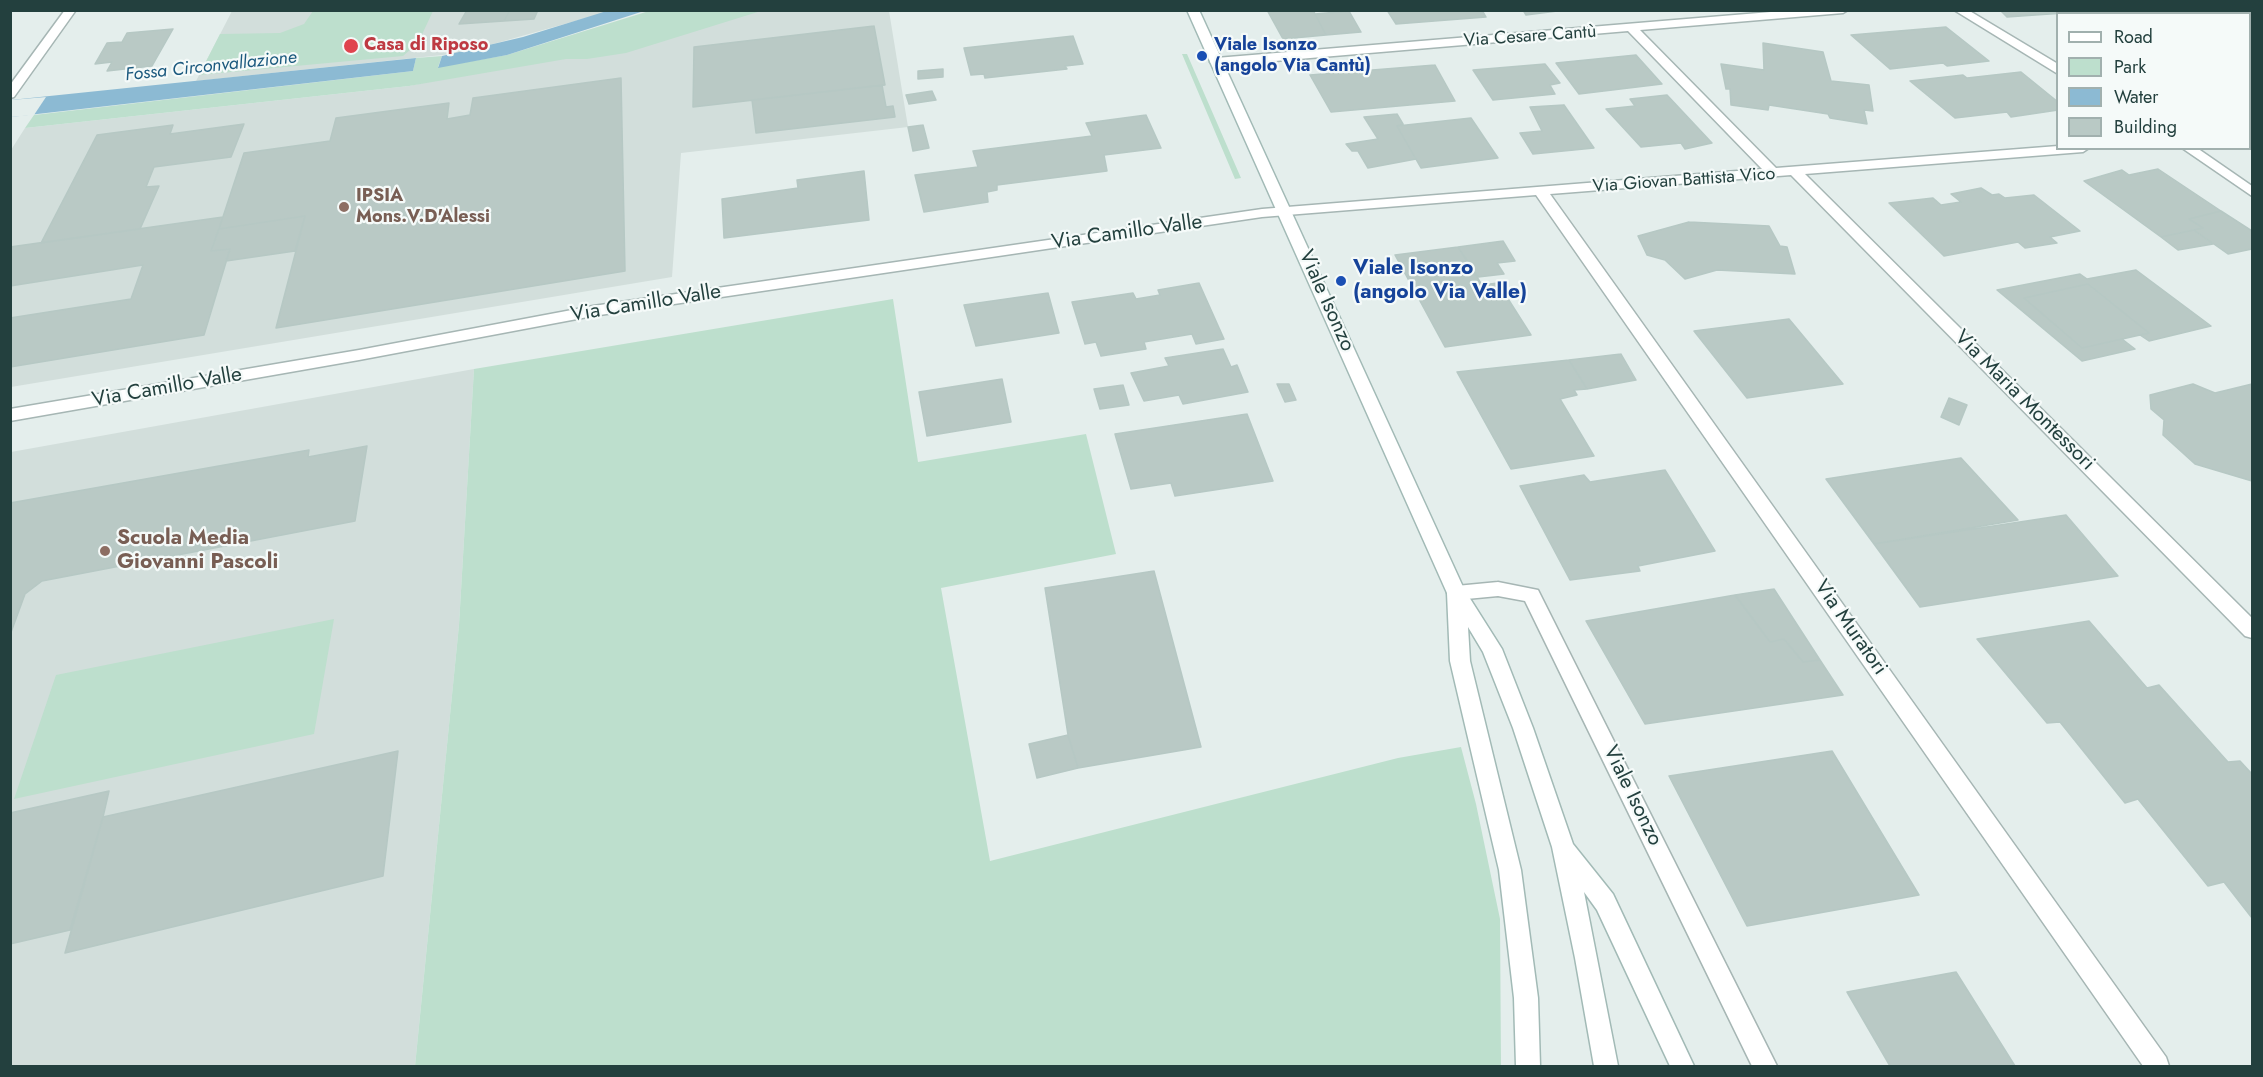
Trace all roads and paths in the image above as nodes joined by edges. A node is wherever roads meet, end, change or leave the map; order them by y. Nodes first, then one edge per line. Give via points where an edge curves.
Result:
1 (71, 10) edge
2 (1193, 10) edge
3 (1843, 10) edge
4 (1959, 10) edge
5 (1632, 29) junction
6 (1216, 62) junction
7 (2056, 69) edge
8 (10, 94) edge
9 (2061, 150) edge
10 (2191, 150) edge
11 (1796, 173) junction
12 (1774, 174) junction
13 (1541, 192) junction
14 (2253, 192) edge
15 (1285, 212) junction
16 (10, 416) edge
17 (1456, 592) junction
18 (2253, 630) edge
19 (1563, 847) junction
20 (1528, 1066) edge
21 (1606, 1066) edge
22 (1682, 1066) edge
23 (1765, 1066) edge
24 (2157, 1066) edge

1 - 8 street
2 - 6 street, Viale Isonzo
3 - 5 street, Via Cesare Cantù
4 - 7 street
5 - 6 street, Via Cesare Cantù
5 - 12 street
6 - 15 street, Viale Isonzo
9 - 11 street, Via Giovan Battista Vico
10 - 14 street
11 - 12 street, Via Giovan Battista Vico
11 - 18 street, Via Maria Montessori
12 - 13 street, Via Giovan Battista Vico
13 - 15 street, Via Giovan Battista Vico
13 - 24 street, Via Muratori
15 - 16 street, Via Camillo Valle via 593,310
15 - 17 street, Viale Isonzo
17 - 19 street, Viale Isonzo via 1492,649
17 - 20 street, Viale Isonzo via 1460,661 1510,870 1526,998
17 - 23 street, Viale Isonzo via 1498,590 1532,595
19 - 21 street, Viale Isonzo
19 - 22 street, Viale Isonzo via 1605,902

